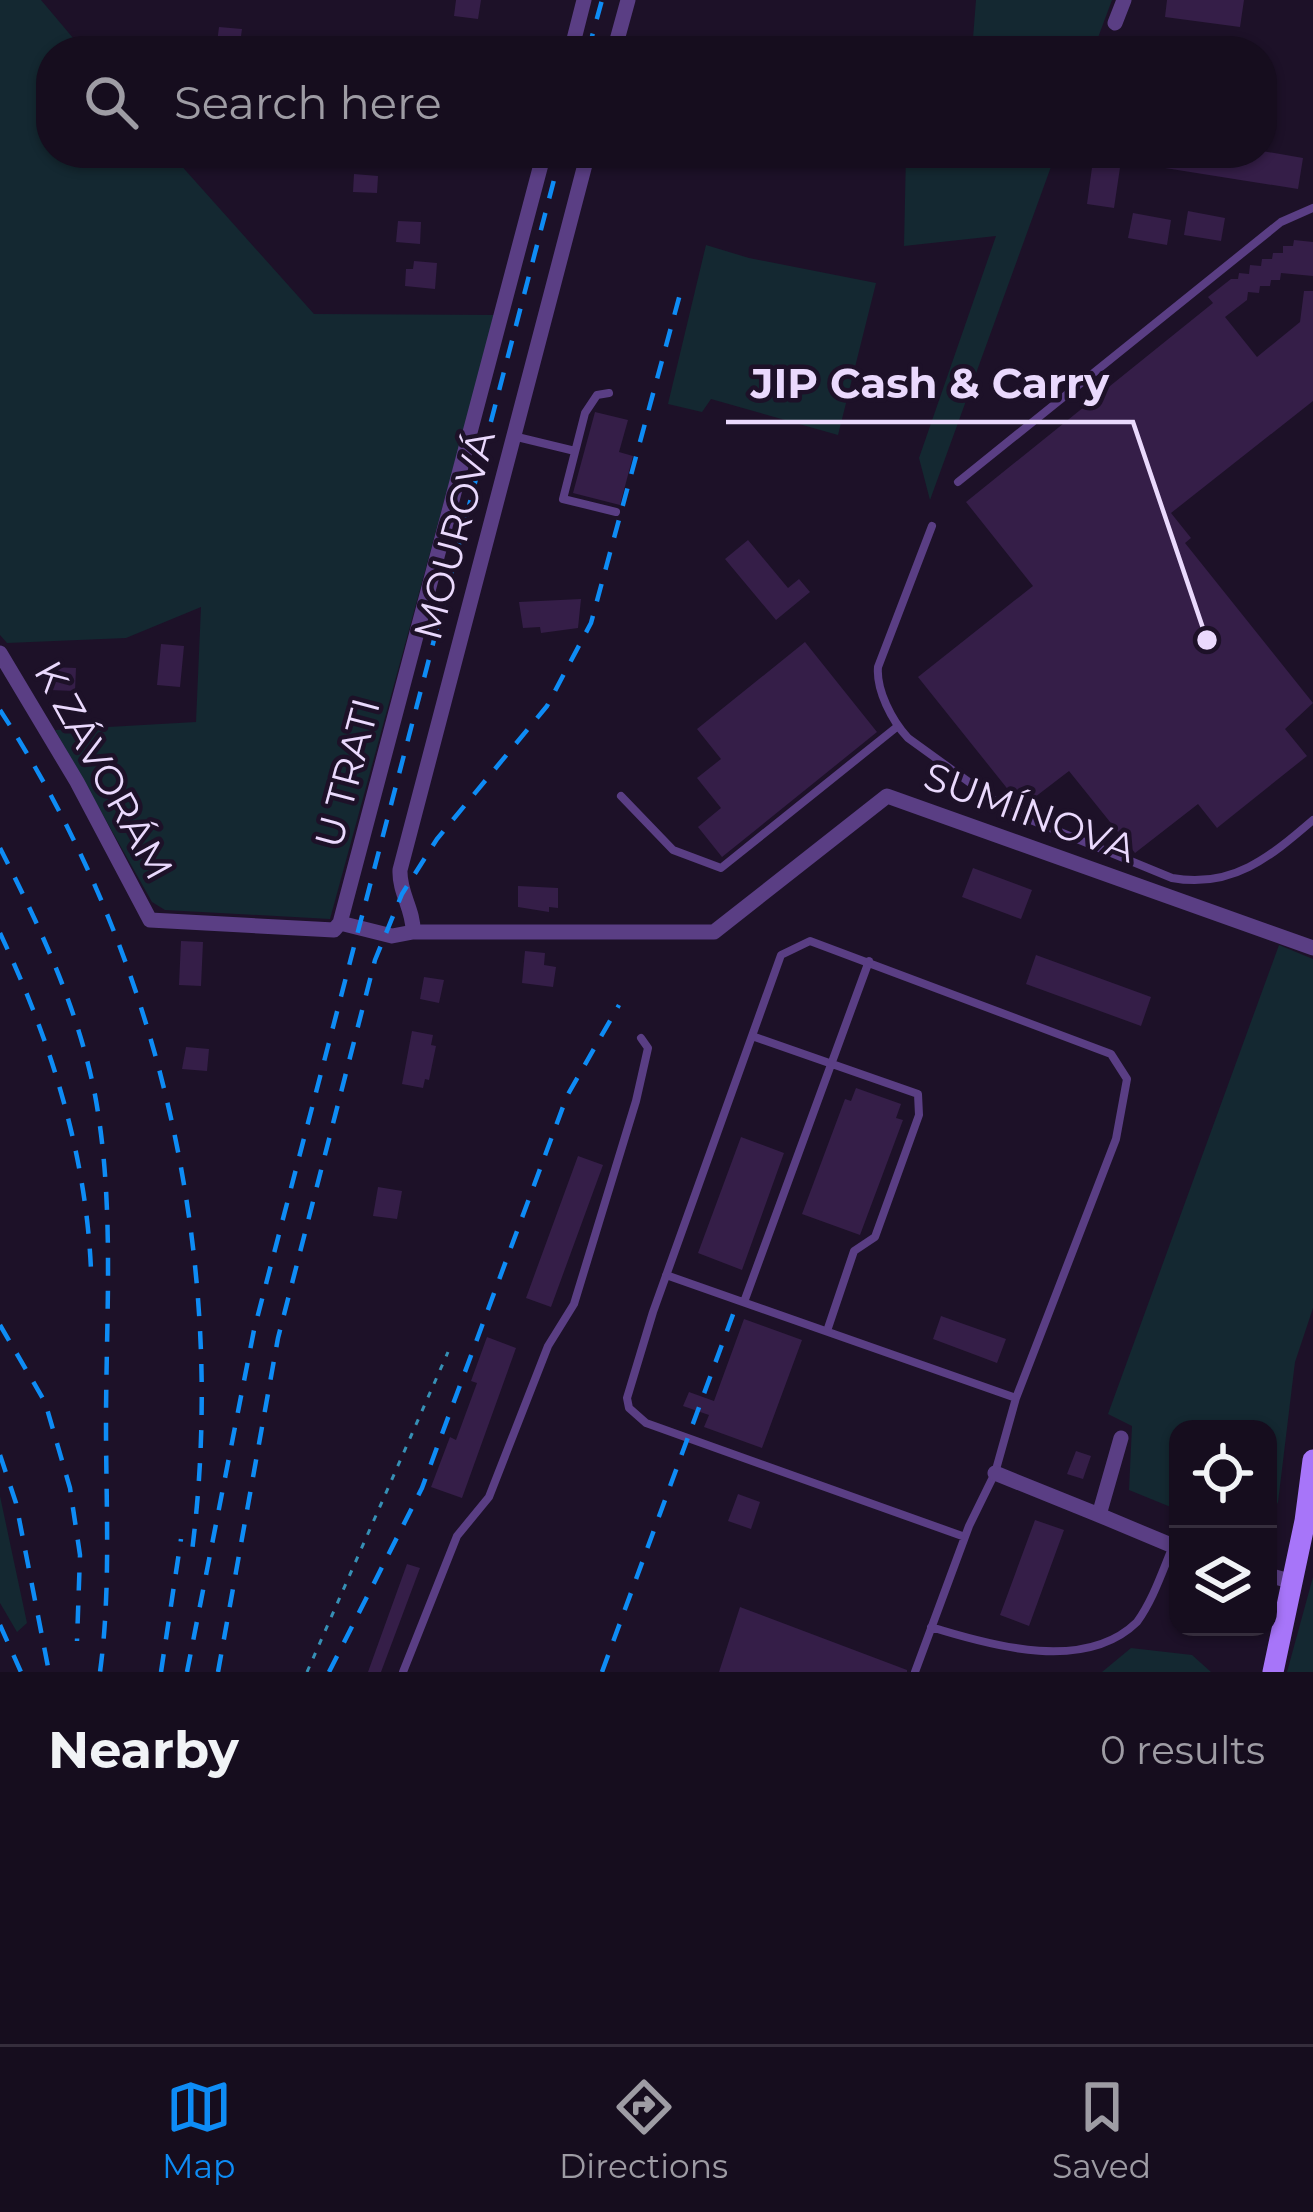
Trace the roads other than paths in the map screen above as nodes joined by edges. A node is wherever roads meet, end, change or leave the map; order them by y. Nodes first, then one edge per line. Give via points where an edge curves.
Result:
1 (584, 0) edge
2 (628, 0) edge
3 (1124, 0) edge
4 (1115, 23) dead end
5 (575, 36) edge
6 (618, 36) edge
7 (540, 168) edge
8 (584, 168) edge
9 (1313, 208) edge
10 (609, 393) dead end
11 (514, 436) junction
12 (575, 451) junction
13 (958, 482) dead end
14 (616, 512) dead end
15 (932, 526) dead end
16 (0, 653) edge
17 (898, 726) junction
18 (621, 796) dead end
19 (1313, 820) edge
20 (337, 926) junction
21 (413, 932) junction
22 (1313, 948) edge
23 (869, 961) junction
24 (752, 1036) junction
25 (641, 1038) dead end
26 (832, 1062) junction
27 (666, 1275) junction
28 (744, 1302) junction
29 (827, 1331) junction
30 (1016, 1398) junction
31 (1121, 1438) dead end
32 (1313, 1460) edge
33 (995, 1473) junction
34 (1099, 1515) junction
35 (964, 1537) junction
36 (1169, 1544) edge
37 (1169, 1561) edge
38 (1277, 1578) edge
39 (1293, 1582) junction
40 (931, 1627) junction
41 (404, 1672) edge
42 (915, 1672) edge
43 (1274, 1672) edge

1 - 5 street
2 - 6 street
3 - 4 street
7 - 20 street, U TRATI
8 - 11 street, MOUROVÁ
9 - 13 lane via 1281,221
10 - 12 lane via 585,413
11 - 12 lane
11 - 21 street, MOUROVÁ via 400,870
12 - 14 lane via 563,499
15 - 17 lane via 878,667
16 - 20 street, K ZÁVORÁM via 150,920
17 - 18 lane via 721,868 673,850
17 - 19 lane via 1009,811 1172,878 1246,872
20 - 21 street, SUMÍNOVA
21 - 22 street, SUMÍNOVA via 714,932 886,796
23 - 24 lane via 810,940 781,955
23 - 26 lane
23 - 30 lane via 1111,1054 1127,1079 1116,1139
24 - 26 lane
24 - 27 lane
25 - 41 lane via 648,1048 636,1101 574,1304 548,1346 489,1497 457,1536
26 - 28 lane
26 - 29 lane via 918,1094 919,1115 875,1238 854,1251
27 - 28 lane
27 - 35 lane via 628,1388 636,1417
28 - 29 lane
29 - 30 lane
30 - 33 lane
31 - 34 street
32 - 39 main road
33 - 34 street
33 - 35 lane
34 - 36 street
35 - 40 lane
37 - 40 lane via 1139,1619 1083,1658 1028,1658
38 - 39 street
39 - 43 main road
40 - 42 lane

